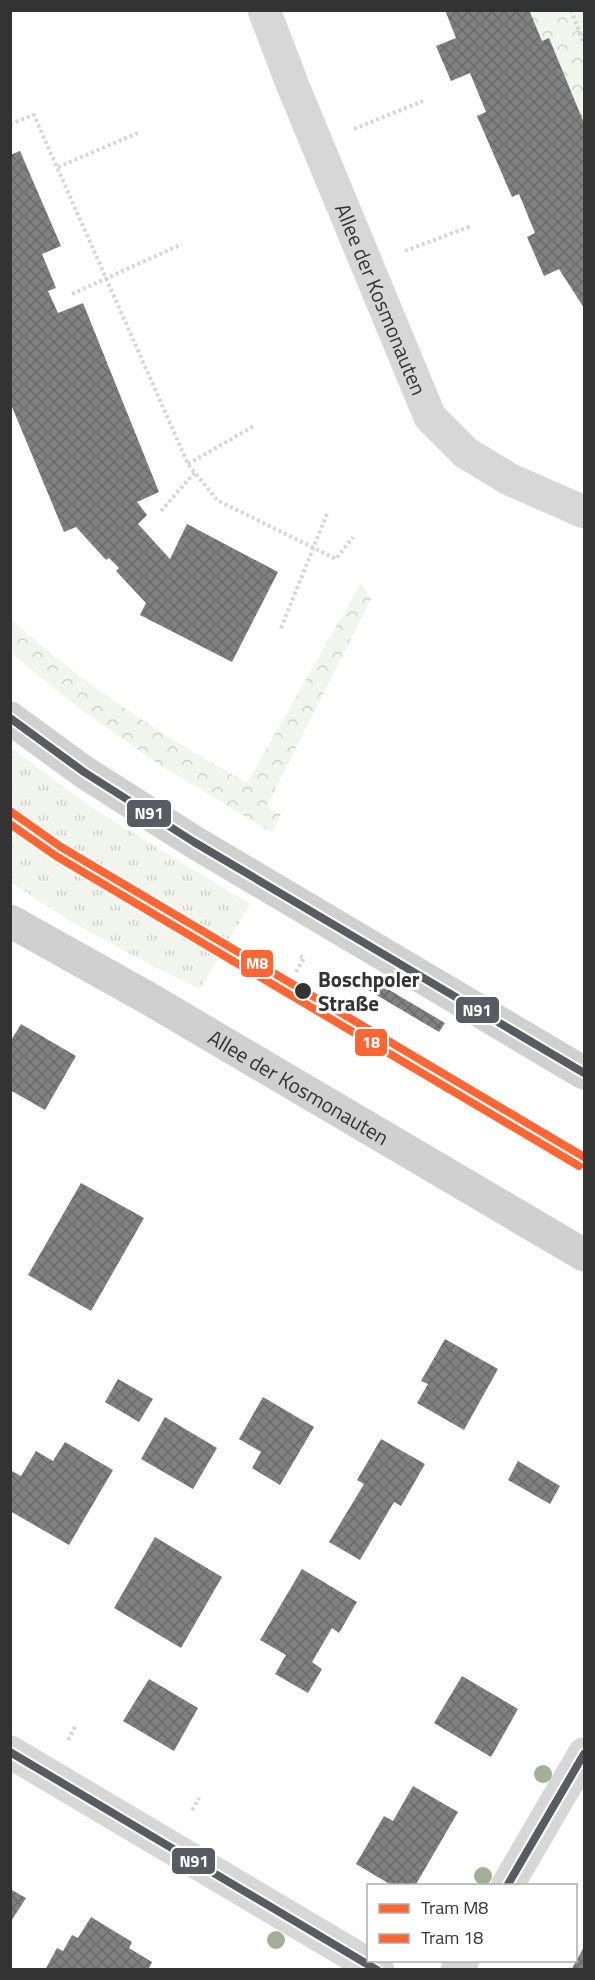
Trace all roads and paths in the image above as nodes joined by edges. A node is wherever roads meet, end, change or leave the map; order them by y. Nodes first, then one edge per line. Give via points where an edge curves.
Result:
1 (264, 10) edge
2 (572, 10) edge
3 (583, 38) edge
4 (585, 44) edge
5 (423, 101) dead end
6 (10, 124) edge
7 (138, 133) dead end
8 (317, 144) junction
9 (58, 167) junction
10 (471, 226) dead end
11 (182, 243) dead end
12 (367, 265) junction
13 (106, 278) junction
14 (72, 294) dead end
15 (254, 426) dead end
16 (188, 464) junction
17 (195, 472) junction
18 (161, 511) dead end
19 (585, 512) edge
20 (327, 514) dead end
21 (353, 537) dead end
22 (313, 547) junction
23 (281, 628) dead end
24 (10, 718) edge
25 (10, 921) edge
26 (585, 1073) edge
27 (585, 1255) edge
28 (10, 1752) edge
29 (585, 1754) edge
30 (508, 1884) edge
31 (378, 1970) edge

1 - 8 street, Allee der Kosmonauten
2 - 3 path
3 - 4 path
5 - 8 path
6 - 9 path via 34,115
7 - 9 path
8 - 12 street, Allee der Kosmonauten
9 - 13 path
10 - 12 path
11 - 13 path
12 - 19 street, Allee der Kosmonauten via 430,417 466,453 509,479
13 - 14 path
13 - 16 path
15 - 16 path
16 - 17 path
17 - 18 path
17 - 22 path via 217,500
20 - 22 path
21 - 22 path via 336,559
22 - 23 path
24 - 26 main road via 84,772 194,842
25 - 27 main road, Allee der Kosmonauten
28 - 31 street
29 - 30 street

